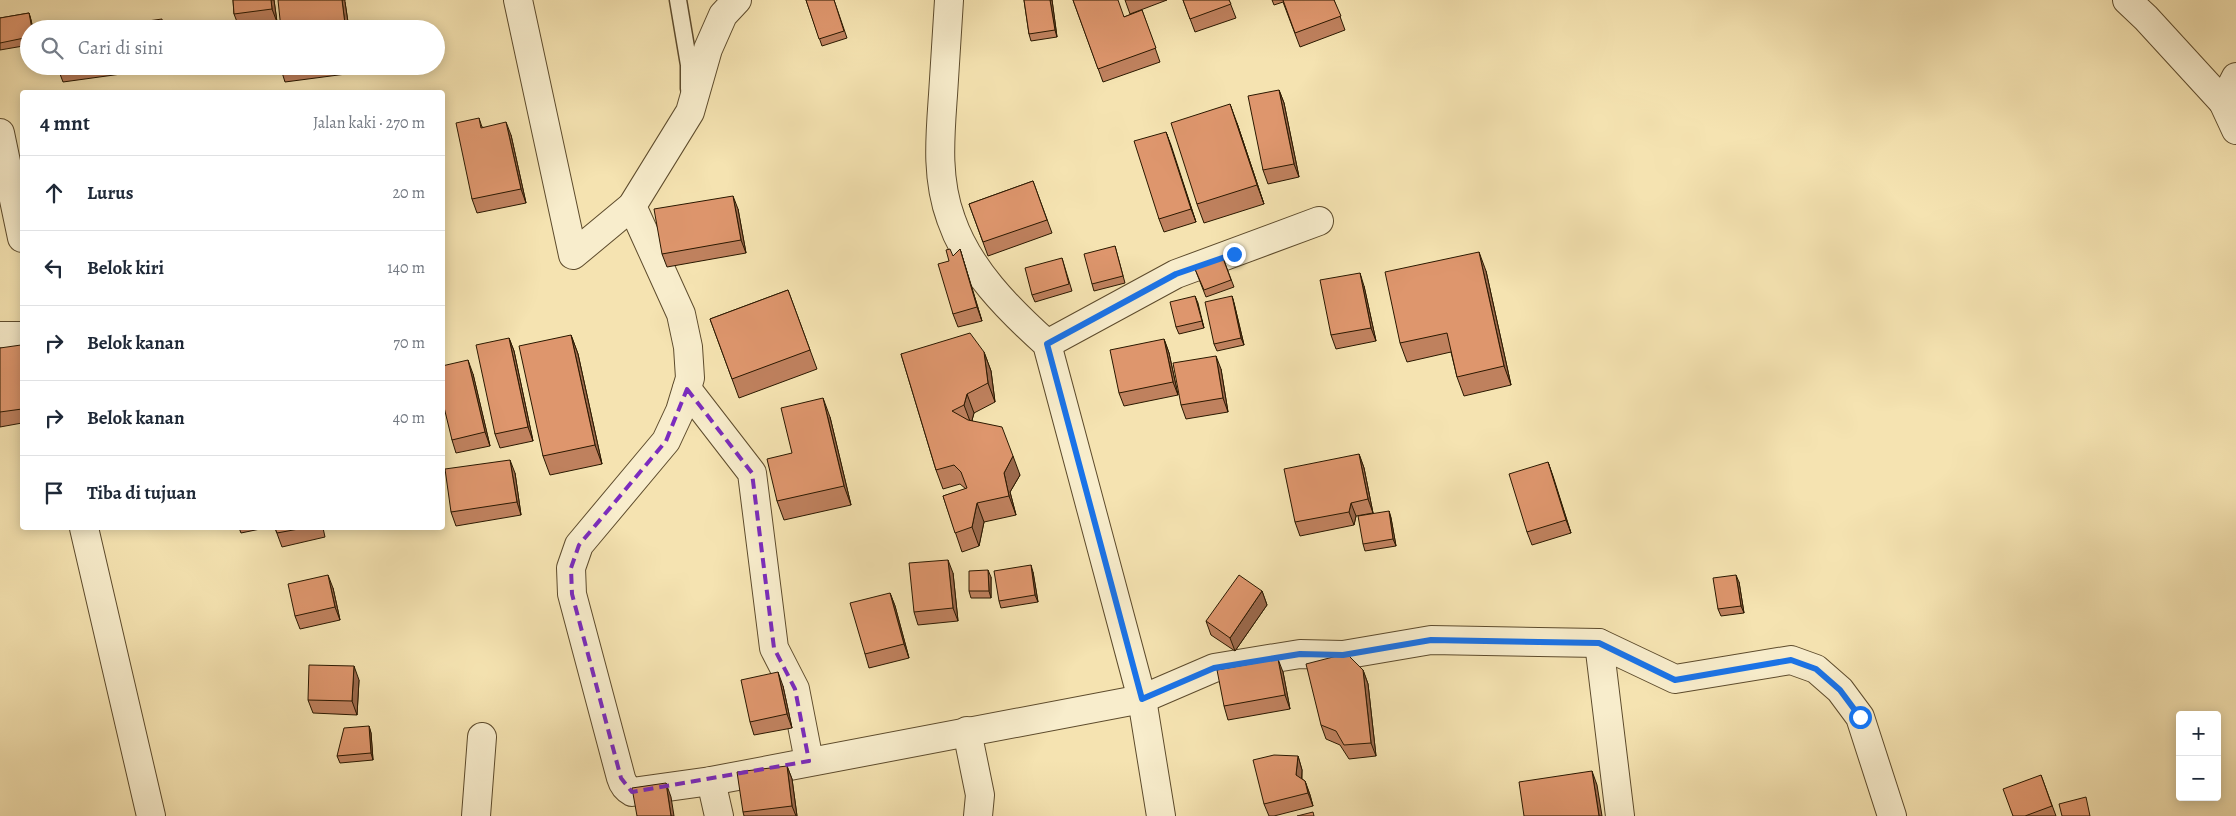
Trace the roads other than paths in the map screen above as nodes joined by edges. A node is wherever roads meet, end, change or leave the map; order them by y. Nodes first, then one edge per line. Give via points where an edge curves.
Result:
1 (518, 0) edge
2 (678, 0) edge
3 (736, 0) edge
4 (949, 0) edge
5 (2127, 0) edge
6 (2236, 77) edge
7 (2224, 102) junction
8 (690, 112) junction
9 (2236, 130) edge
10 (0, 133) edge
11 (632, 206) junction
12 (1319, 221) dead end
13 (20, 228) edge
14 (0, 336) edge
15 (20, 336) edge
16 (1047, 344) junction
17 (687, 388) junction
18 (84, 530) edge
19 (1599, 643) junction
20 (1142, 699) junction
21 (967, 731) junction
22 (482, 737) dead end
23 (809, 761) junction
24 (711, 781) junction
25 (151, 816) edge
26 (476, 816) edge
27 (719, 816) edge
28 (978, 816) edge
29 (1161, 816) edge
30 (1620, 816) edge
31 (1892, 816) edge

1 - 11 street via 573,255
2 - 8 lane via 688,65
3 - 8 street via 723,15 708,49
4 - 16 street via 939,153 943,190 951,219 975,267 1017,317
5 - 7 street
6 - 7 street
7 - 9 street
8 - 11 street
10 - 13 street
11 - 17 street via 681,314 688,347 690,378
12 - 16 street via 1176,274
14 - 15 street
16 - 20 street
17 - 23 street via 752,473 774,648 795,689
17 - 24 street via 666,441 579,545 571,568 572,594 625,787 632,792
18 - 25 street
19 - 20 street via 1431,640 1343,655 1300,654 1214,668
19 - 30 street
19 - 31 street via 1675,680 1791,660 1816,669 1840,690 1860,717
20 - 21 street
20 - 29 street
21 - 23 street
21 - 28 street via 980,795
22 - 26 street
23 - 24 street
24 - 27 street

